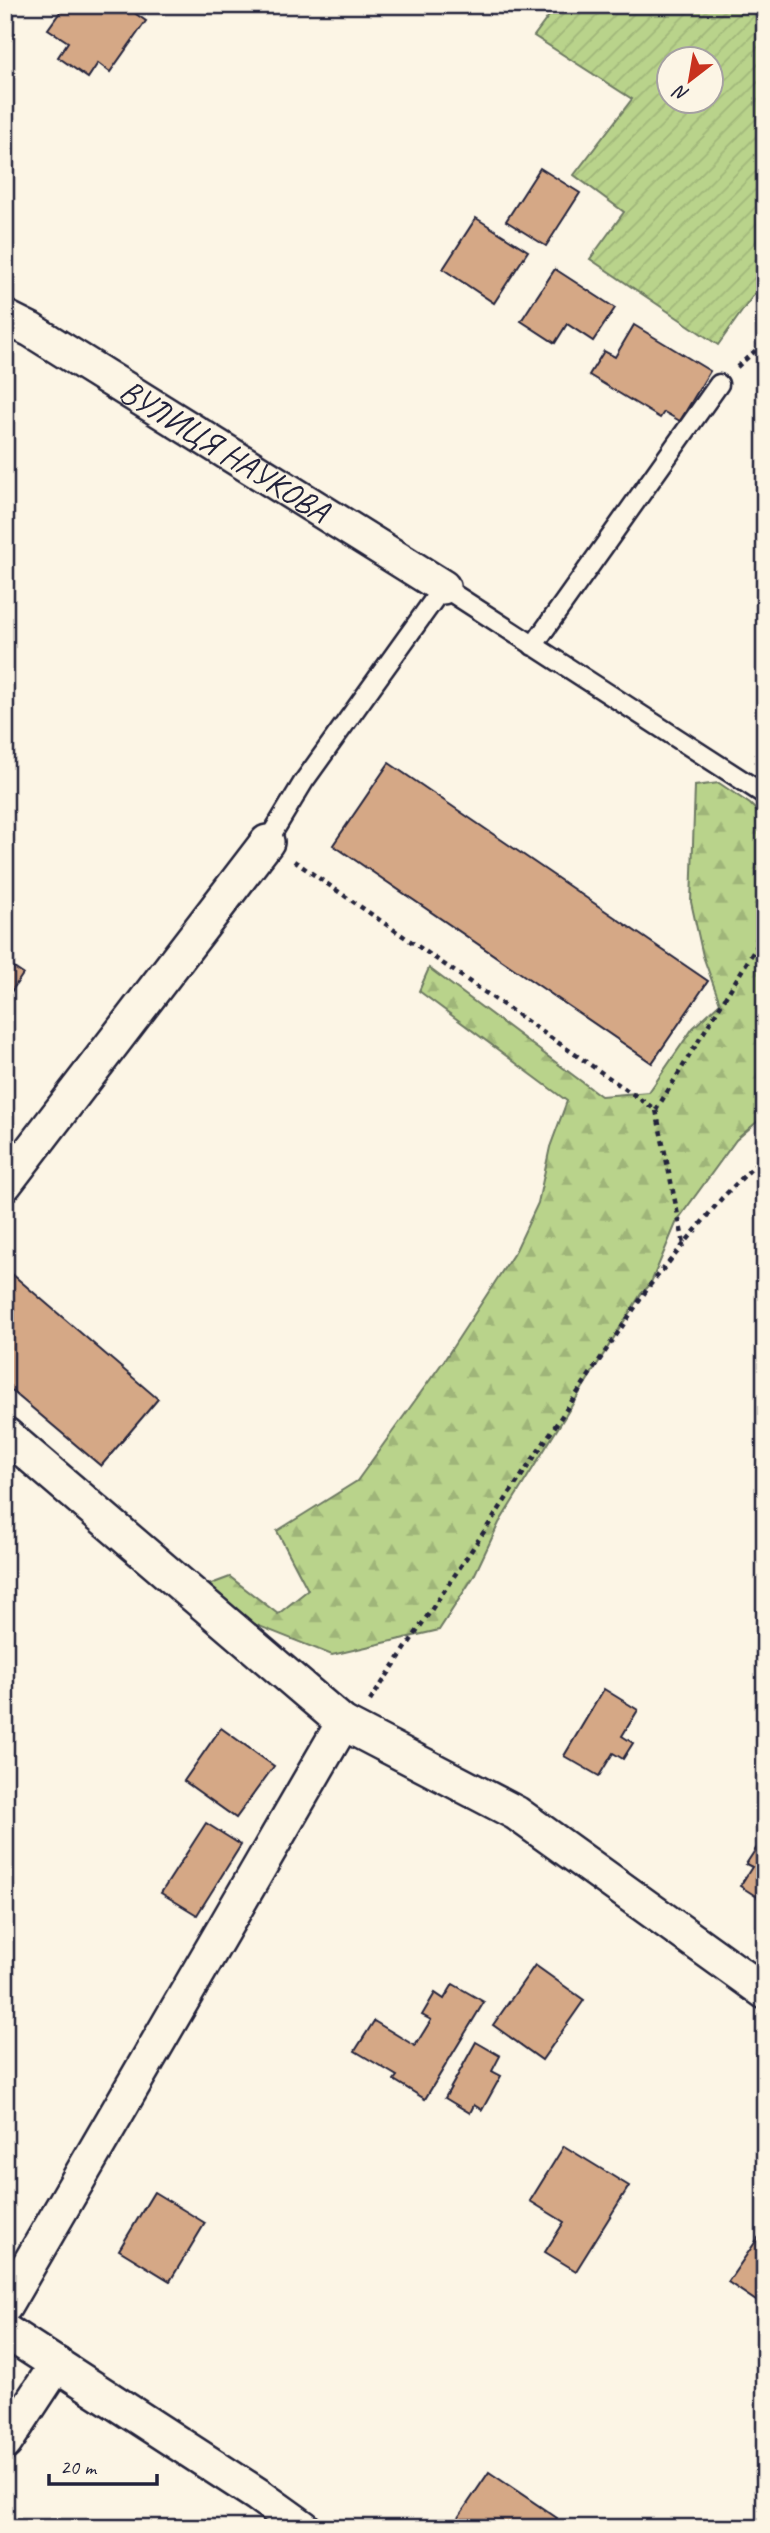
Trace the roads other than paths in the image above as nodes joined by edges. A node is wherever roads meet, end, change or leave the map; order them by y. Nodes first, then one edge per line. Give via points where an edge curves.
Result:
1 (5, 317) edge
2 (719, 384) road end
3 (443, 587) junction
4 (533, 646) junction
5 (765, 795) edge
6 (267, 842) joint
7 (5, 1184) edge
8 (5, 1434) edge
9 (343, 1723) junction
10 (765, 1992) edge
11 (5, 2306) edge
12 (5, 2331) edge
13 (57, 2364) junction
14 (5, 2443) edge
15 (304, 2528) edge

1 - 3 street, ВУЛИЦЯ НАУКОВА
2 - 4 lane
3 - 4 lane
3 - 6 lane via 304,781
4 - 5 lane
6 - 7 street
8 - 9 street
9 - 10 street via 516,1813
9 - 11 street
12 - 13 street
13 - 14 street
13 - 15 street

